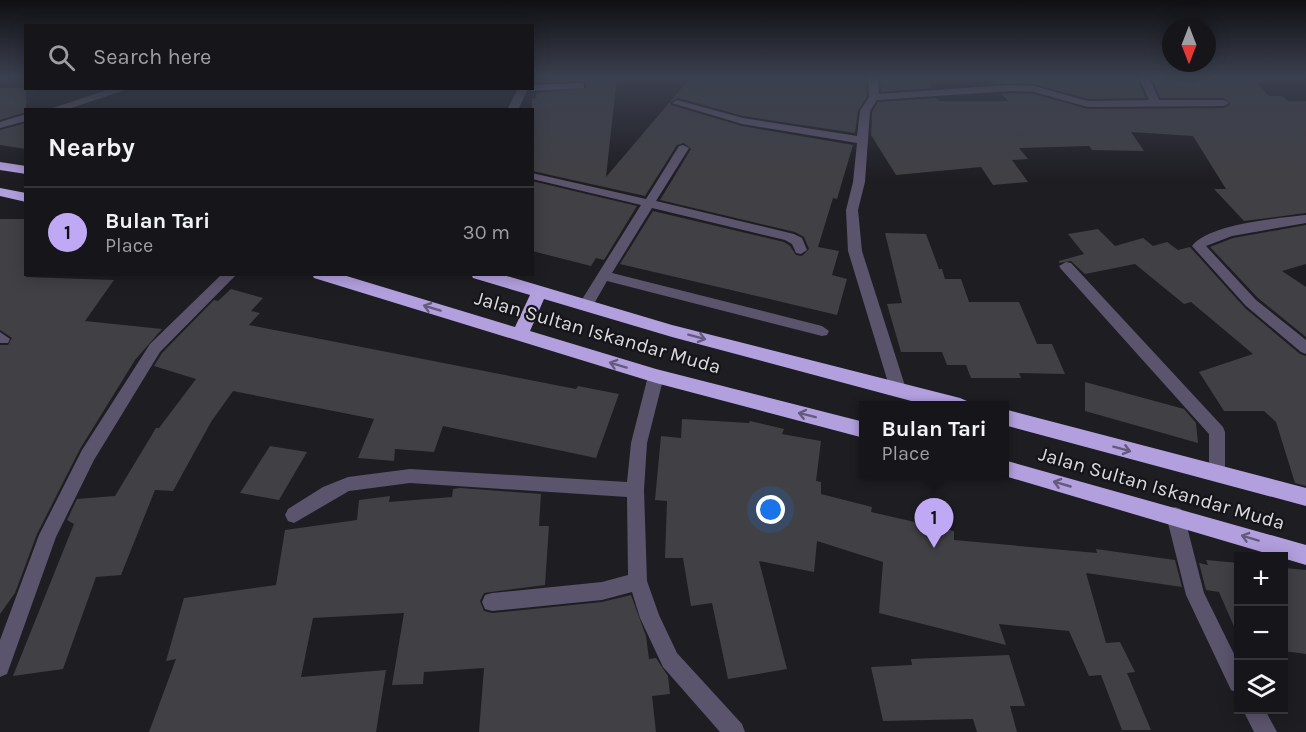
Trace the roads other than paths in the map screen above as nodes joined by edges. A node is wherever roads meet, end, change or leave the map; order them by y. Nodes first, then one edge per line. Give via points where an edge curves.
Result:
1 (708, 111) edge
2 (865, 111) edge
3 (24, 118) edge
4 (3, 124) edge
5 (861, 140) junction
6 (683, 148) dead end
7 (0, 166) edge
8 (24, 170) edge
9 (535, 176) dead end
10 (0, 192) edge
11 (24, 198) edge
12 (651, 203) junction
13 (1306, 219) edge
14 (801, 250) dead end
15 (1066, 266) dead end
16 (229, 276) edge
17 (327, 276) edge
18 (486, 276) edge
19 (604, 276) junction
20 (539, 292) junction
21 (586, 305) junction
22 (822, 331) dead end
23 (520, 334) junction
24 (1306, 348) edge
25 (656, 376) junction
26 (898, 389) junction
27 (944, 401) edge
28 (1009, 418) edge
29 (859, 429) edge
30 (1009, 469) edge
31 (1217, 474) junction
32 (635, 490) junction
33 (1306, 497) edge
34 (294, 515) dead end
35 (1175, 515) junction
36 (1306, 555) edge
37 (638, 581) junction
38 (492, 602) dead end
39 (0, 667) edge
40 (1234, 673) edge
41 (1255, 714) edge
42 (734, 732) edge
43 (1266, 732) edge

1 - 5 street
2 - 5 street
3 - 4 street
5 - 26 street via 859,182 852,210 855,251
6 - 12 street
7 - 8 highway
9 - 12 street
10 - 11 highway
12 - 14 street via 789,237 797,241
12 - 19 street
13 - 24 street via 1228,233 1203,240 1198,246 1251,303
15 - 31 street via 1217,432
16 - 39 street via 155,348 88,455 48,535
23 -> 17 highway, Jalan Sultan Iskandar Muda
18 - 20 highway, Jalan Sultan Iskandar Muda
19 - 21 street
19 - 22 street
20 - 21 highway, Jalan Sultan Iskandar Muda
20 - 23 highway
21 -> 26 highway, Jalan Sultan Iskandar Muda
25 -> 23 highway, Jalan Sultan Iskandar Muda
29 -> 25 highway, Jalan Sultan Iskandar Muda
25 - 32 street via 639,443
26 - 27 highway, Jalan Sultan Iskandar Muda
28 -> 31 highway, Jalan Sultan Iskandar Muda
35 -> 30 highway, Jalan Sultan Iskandar Muda
31 - 33 highway, Jalan Sultan Iskandar Muda
32 - 34 street via 410,476 348,484
32 - 37 street
36 -> 35 highway, Jalan Sultan Iskandar Muda
35 - 40 street via 1195,595
37 - 38 street via 602,591
37 - 42 street via 670,660
41 - 43 street

